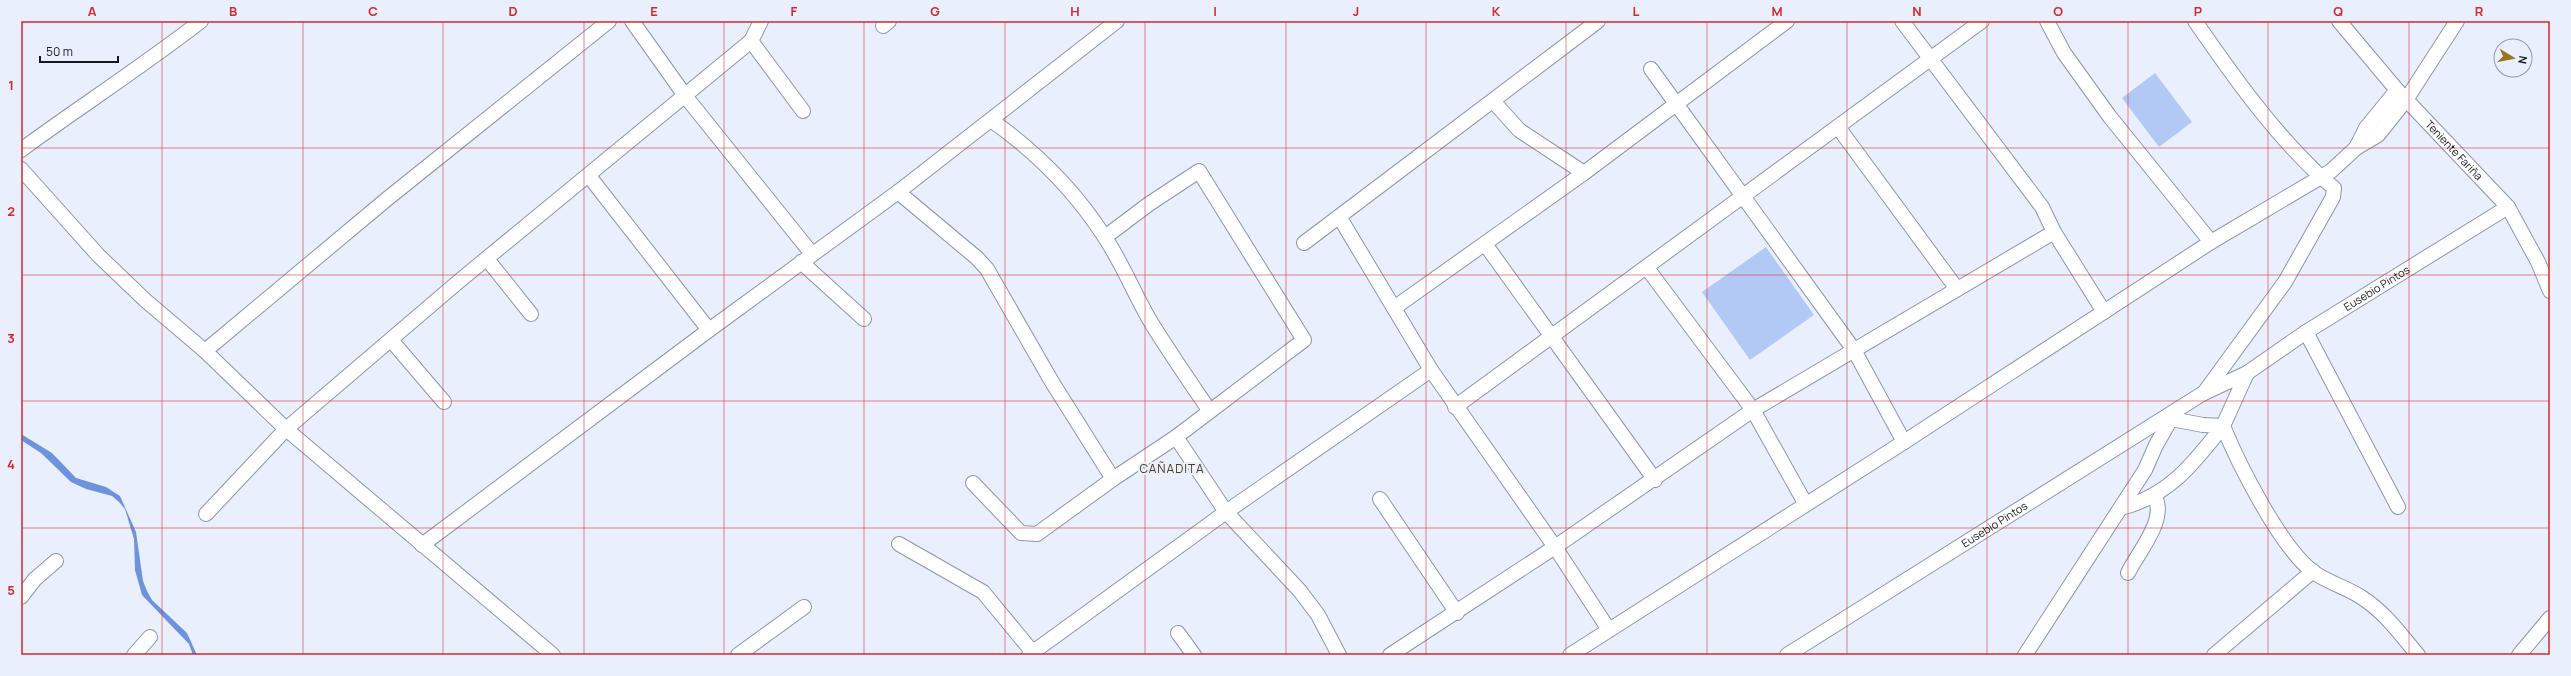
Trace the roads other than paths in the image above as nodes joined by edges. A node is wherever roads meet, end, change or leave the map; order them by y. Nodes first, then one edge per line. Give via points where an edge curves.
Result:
1 (201, 21) edge
2 (609, 21) edge
3 (632, 21) edge
4 (761, 21) edge
5 (1117, 21) edge
6 (1598, 21) edge
7 (1787, 21) edge
8 (1902, 21) edge
9 (1982, 21) edge
10 (2047, 21) edge
11 (2195, 21) edge
12 (2340, 21) edge
13 (2457, 21) edge
14 (751, 41) junction
15 (1930, 58) junction
16 (1651, 69) dead end
17 (2402, 95) junction
18 (686, 97) junction
19 (1493, 101) junction
20 (1676, 103) junction
21 (803, 111) dead end
22 (990, 120) junction
23 (1838, 127) junction
24 (21, 150) edge
25 (21, 169) edge
26 (1584, 173) junction
27 (589, 176) junction
28 (2321, 177) junction
29 (898, 192) junction
30 (1741, 196) junction
31 (2508, 207) junction
32 (1340, 218) junction
33 (2054, 232) junction
34 (1105, 237) junction
35 (2211, 242) junction
36 (1304, 243) dead end
37 (1485, 244) junction
38 (807, 258) junction
39 (487, 259) junction
40 (1647, 268) junction
41 (1957, 289) junction
42 (2550, 291) edge
43 (1394, 308) junction
44 (2104, 312) junction
45 (531, 314) dead end
46 (864, 319) dead end
47 (709, 330) junction
48 (2306, 332) junction
49 (1551, 337) junction
50 (391, 340) junction
51 (1854, 350) junction
52 (205, 351) junction
53 (1431, 370) junction
54 (2247, 373) junction
55 (2202, 394) junction
56 (444, 402) dead end
57 (1455, 407) junction
58 (1209, 410) junction
59 (1754, 410) junction
60 (2168, 418) junction
61 (2224, 426) junction
62 (286, 429) junction
63 (1176, 437) junction
64 (1904, 442) junction
65 (1112, 479) junction
66 (1655, 480) junction
67 (973, 483) dead end
68 (2155, 497) junction
69 (1380, 499) dead end
70 (1806, 504) junction
71 (2398, 507) dead end
72 (2121, 508) junction
73 (1226, 512) junction
74 (206, 514) dead end
75 (899, 544) dead end
76 (422, 545) junction
77 (1555, 547) junction
78 (56, 561) dead end
79 (2313, 571) junction
80 (2128, 573) dead end
81 (21, 597) edge
82 (804, 607) dead end
83 (1457, 613) junction
84 (2550, 618) edge
85 (1608, 630) junction
86 (1178, 633) dead end
87 (150, 637) dead end
88 (1033, 654) edge
89 (134, 655) edge
90 (553, 655) edge
91 (738, 655) edge
92 (1194, 655) edge
93 (1339, 655) edge
94 (1390, 655) edge
95 (1570, 655) edge
96 (1787, 655) edge
97 (2025, 655) edge
98 (2214, 655) edge
99 (2418, 655) edge
100 (2519, 655) edge

1 - 24 street
2 - 52 street via 393,194
3 - 18 street
4 - 14 street
5 - 22 street
6 - 19 street
7 - 20 street
8 - 15 street
9 - 15 street
10 - 35 street via 2064,53 2110,116
11 - 28 street via 2240,86 2295,152
12 - 17 street, Teniente Fariña
13 - 17 street
14 - 18 street
14 - 21 street
15 - 23 street
15 - 33 street via 2042,207
16 - 20 street
17 - 28 street via 2378,135 2356,148
17 - 31 street, Teniente Fariña
18 - 27 street
18 - 38 street
19 - 26 street via 1519,130
19 - 32 street
20 - 26 street
20 - 30 street
22 - 29 street
22 - 34 street via 1044,163 1082,205
23 - 30 street
23 - 41 street
25 - 52 street via 98,255 145,300
26 - 37 street
27 - 39 street
27 - 47 street
28 - 35 street
28 - 55 street via 2334,190 2330,202 2285,282
29 - 38 street
29 - 65 street via 987,269
30 - 40 street
30 - 51 street
31 - 42 street, Teniente Fariña via 2538,262
31 - 48 street, Eusebio Pintos
32 - 36 street
32 - 43 street
33 - 41 street
33 - 44 street
34 - 58 street via 1153,324
34 - 58 street via 1199,171 1304,340
35 - 44 street
37 - 43 street
37 - 49 street
38 - 46 street
38 - 47 street
39 - 45 street
39 - 50 street
40 - 49 street
40 - 59 street
41 - 51 street
43 - 53 street
44 - 64 street
47 - 76 street
48 - 54 street, Eusebio Pintos
48 - 71 street
49 - 57 street
49 - 66 street
50 - 56 street
50 - 62 street
51 - 59 street
51 - 64 street
52 - 62 street
53 - 57 street
53 - 73 street
54 - 55 street, Eusebio Pintos
54 - 61 street
55 - 60 street, Eusebio Pintos
57 - 77 street
58 - 63 street
59 - 66 street
59 - 70 street
60 - 61 street via 2202,425
60 - 72 street via 2145,470
60 - 96 street, Eusebio Pintos
61 - 68 street via 2177,479
61 - 79 street via 2241,463 2281,535
62 - 74 street
62 - 76 street
63 - 65 street
63 - 73 street
64 - 70 street
65 - 67 street via 1037,534 1030,535 1021,533
66 - 77 street
68 - 72 street
68 - 80 street via 2158,513 2152,530
69 - 83 street
70 - 85 street
72 - 97 street
73 - 88 street
73 - 93 street via 1300,591 1318,615
75 - 88 street via 983,592
76 - 90 street
77 - 83 street
77 - 85 street
78 - 81 street via 35,579
79 - 98 street
79 - 99 street via 2387,616
82 - 91 street
83 - 94 street
84 - 100 street
85 - 95 street
86 - 92 street
87 - 89 street

